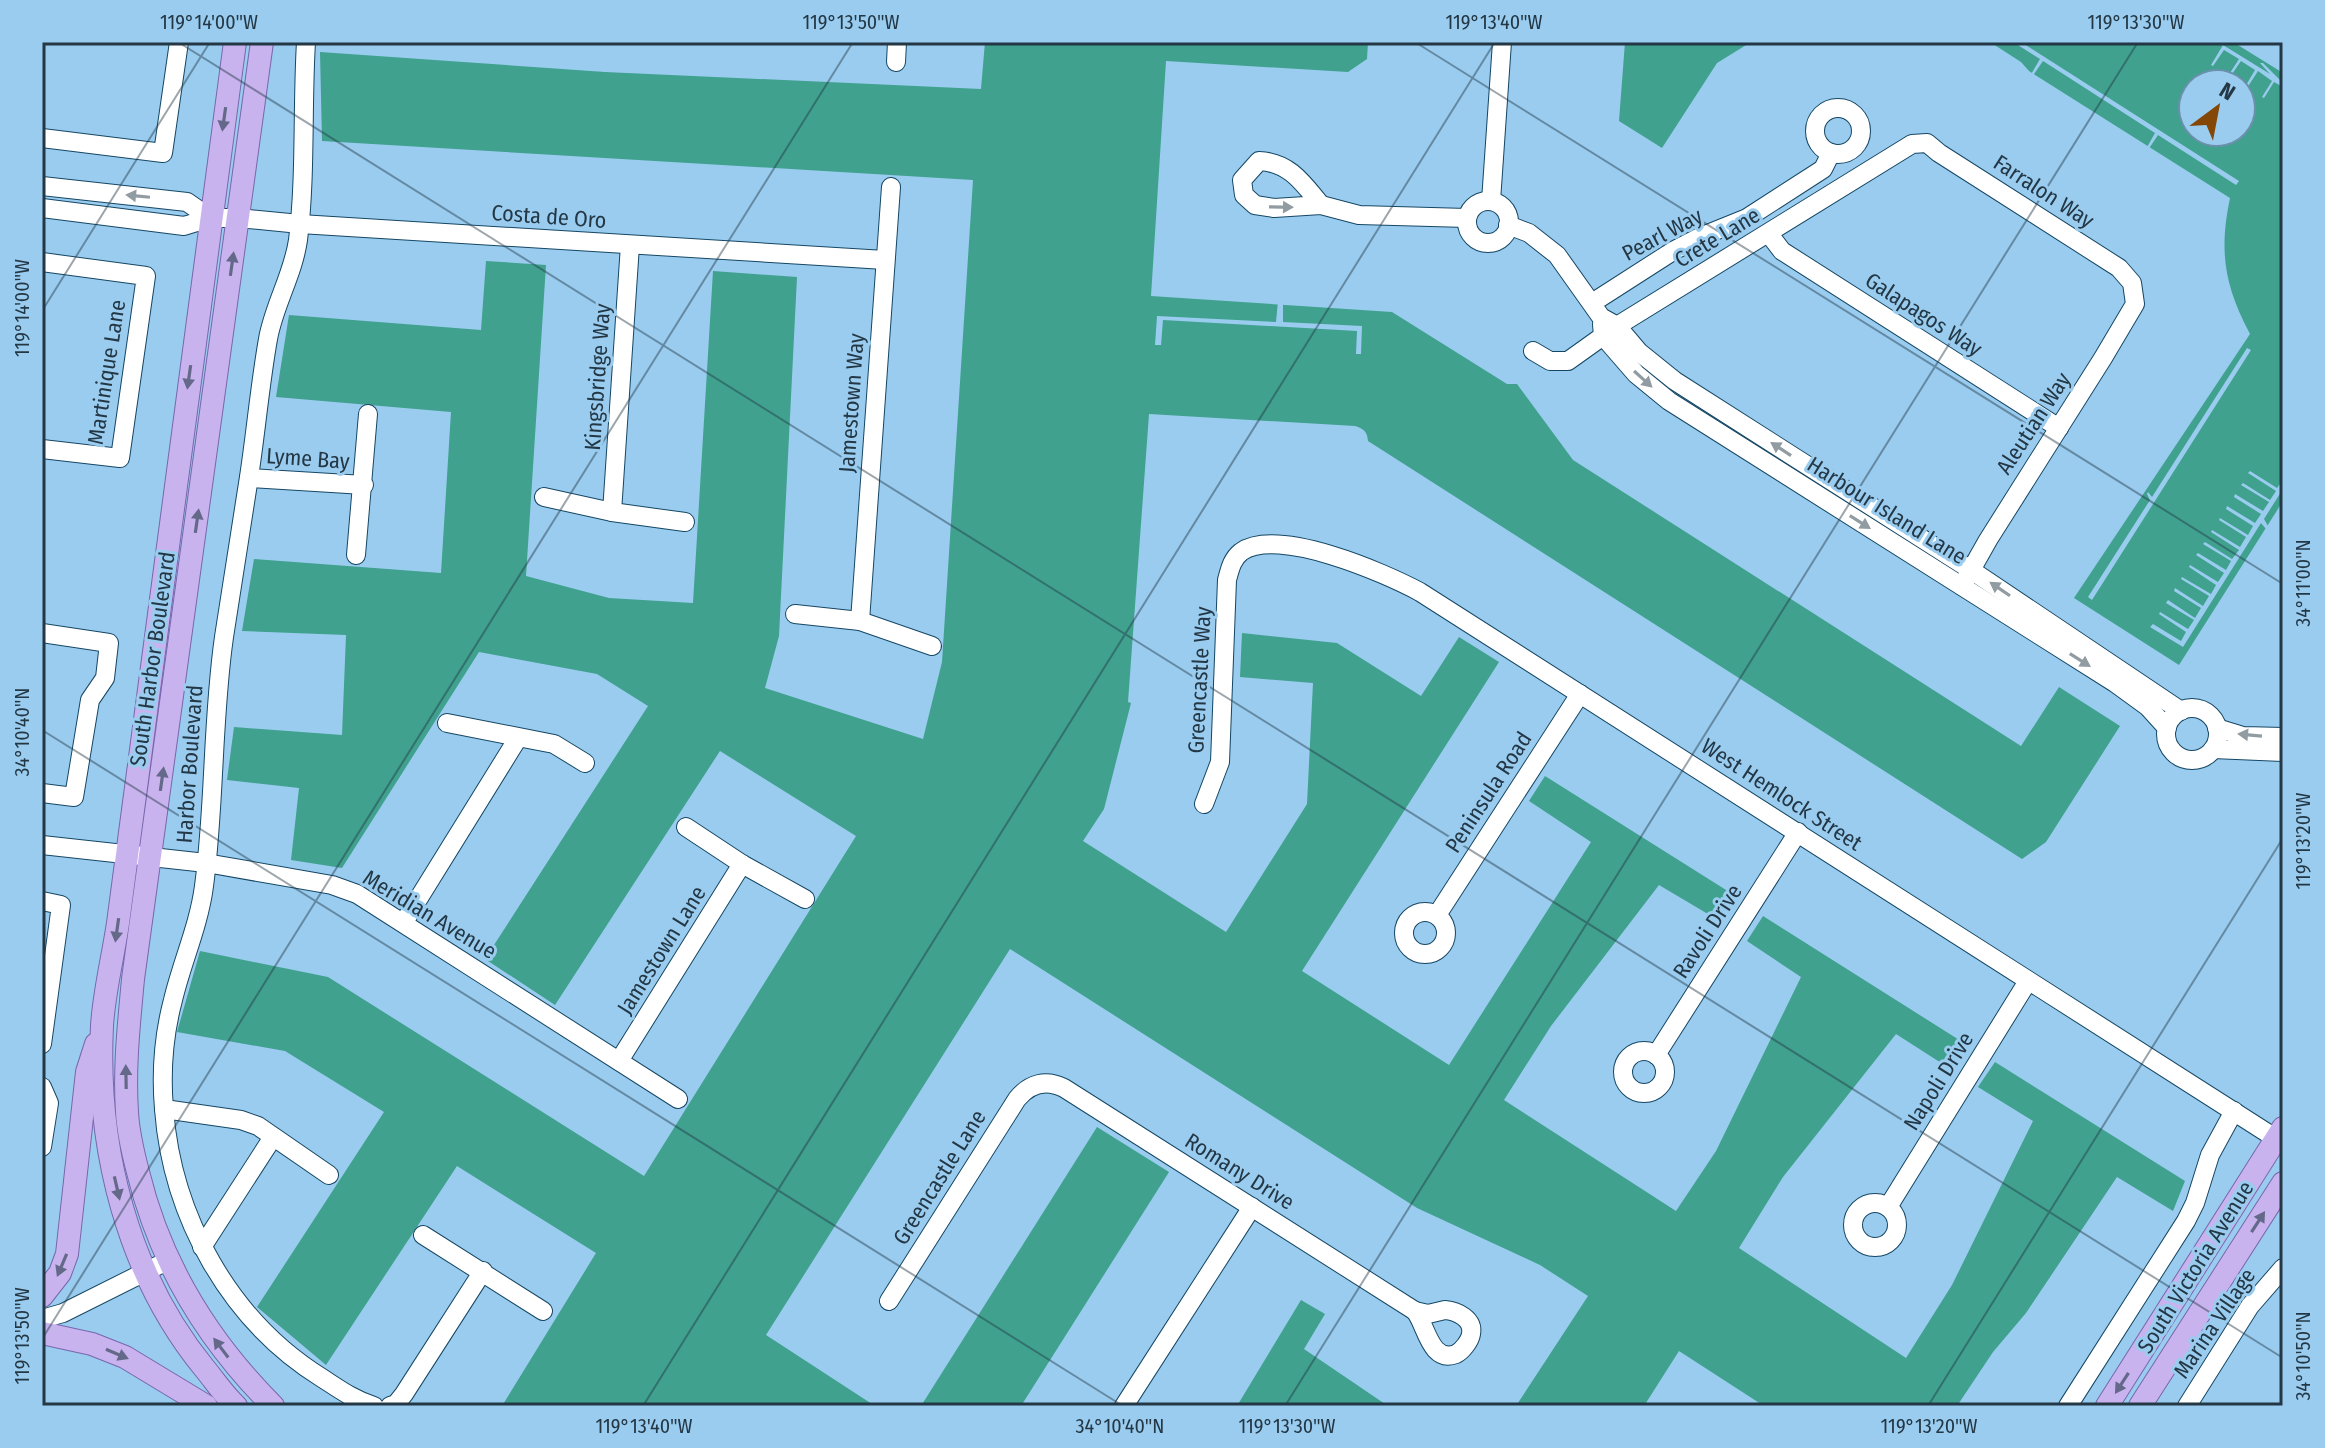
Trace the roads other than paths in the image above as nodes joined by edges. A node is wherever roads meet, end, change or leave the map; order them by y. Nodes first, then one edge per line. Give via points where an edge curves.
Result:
1 (179, 42) edge
2 (235, 42) edge
3 (262, 42) edge
4 (306, 42) edge
5 (897, 42) edge
6 (1502, 42) edge
7 (896, 62) dead end
8 (42, 138) edge
9 (1927, 143) joint
10 (1831, 153) dead end
11 (42, 186) edge
12 (891, 187) dead end
13 (1491, 201) junction
14 (1321, 205) dead end
15 (42, 208) edge
16 (210, 218) junction
17 (238, 218) junction
18 (1467, 218) junction
19 (300, 224) junction
20 (1508, 225) junction
21 (1769, 234) junction
22 (630, 245) junction
23 (885, 260) junction
24 (42, 262) edge
25 (2132, 283) joint
26 (1603, 321) junction
27 (1533, 351) dead end
28 (368, 414) dead end
29 (2059, 428) junction
30 (42, 449) edge
31 (249, 478) junction
32 (364, 485) junction
33 (544, 497) dead end
34 (612, 512) junction
35 (685, 522) dead end
36 (356, 555) dead end
37 (1236, 558) joint
38 (1967, 578) junction
39 (795, 614) dead end
40 (860, 621) junction
41 (42, 633) edge
42 (932, 646) dead end
43 (1580, 694) junction
44 (2181, 711) junction
45 (447, 723) dead end
46 (2167, 728) junction
47 (2217, 728) junction
48 (2283, 737) edge
49 (518, 738) junction
50 (2213, 749) junction
51 (2283, 752) edge
52 (585, 763) dead end
53 (42, 793) edge
54 (1204, 804) dead end
55 (686, 827) dead end
56 (1798, 832) junction
57 (42, 845) edge
58 (126, 853) junction
59 (152, 856) junction
60 (206, 863) junction
61 (742, 864) junction
62 (805, 899) dead end
63 (42, 901) edge
64 (1437, 915) dead end
65 (404, 922) junction
66 (2028, 981) junction
67 (102, 1024) junction
68 (42, 1044) edge
69 (1656, 1055) dead end
70 (619, 1061) junction
71 (1036, 1084) joint
72 (42, 1087) edge
73 (678, 1099) dead end
74 (164, 1109) junction
75 (2234, 1111) junction
76 (273, 1137) junction
77 (2281, 1137) edge
78 (42, 1147) edge
79 (329, 1175) dead end
80 (2283, 1183) edge
81 (1252, 1207) junction
82 (1888, 1207) dead end
83 (423, 1235) dead end
84 (202, 1247) junction
85 (167, 1261) junction
86 (2283, 1268) edge
87 (483, 1271) junction
88 (145, 1273) junction
89 (42, 1296) edge
90 (889, 1301) dead end
91 (543, 1311) dead end
92 (1415, 1311) dead end
93 (42, 1319) edge
94 (42, 1333) edge
95 (206, 1406) edge
96 (236, 1406) edge
97 (273, 1406) edge
98 (374, 1406) edge
99 (390, 1406) edge
100 (1124, 1406) edge
101 (2068, 1406) edge
102 (2107, 1406) edge
103 (2140, 1406) edge
104 (2187, 1406) edge

1 - 8 street via 163,153
2 -> 16 main road, South Harbor Boulevard
3 - 17 main road, South Harbor Boulevard
4 - 19 street, Harbor Boulevard
5 - 7 street
6 - 13 street
9 - 21 street, Crete Lane via 1912,144
9 - 25 street, Farralon Way via 2119,268
10 - 26 street, Pearl Way via 1823,169 1747,218 1673,251
16 -> 11 street, Costa de Oro via 187,202
12 - 23 street, Jamestown Way
13 - 18 street via 1473,207
13 - 20 street via 1503,207
14 - 18 street via 1359,215
15 - 16 street, Costa de Oro via 184,226
16 - 17 street, Costa de Oro
16 -> 58 main road, South Harbor Boulevard
17 - 19 street, Costa de Oro
59 -> 17 main road, South Harbor Boulevard
18 - 20 street via 1470,232 1481,241 1501,237
19 - 22 street, Costa de Oro
19 - 31 street, Harbor Boulevard via 292,269 268,337
20 - 26 street, Harbour Island Lane via 1529,233 1557,255
21 - 26 street, Crete Lane
21 - 29 street, Galapagos Way via 1782,251
22 - 23 street, Costa de Oro
22 - 34 street, Kingsbridge Way
23 - 40 street, Jamestown Way
24 - 30 street, Martinique Lane via 146,276 120,458
25 - 29 street, Aleutian Way via 2135,304
26 - 27 street, Crete Lane via 1568,361 1550,361
26 - 38 street, Harbour Island Lane via 1675,381
28 - 32 street, Lyme Bay
29 - 38 street, Aleutian Way
31 - 32 street, Lyme Bay
31 - 60 street, Harbor Boulevard via 216,706
32 - 36 street, Lyme Bay
33 - 34 street
34 - 35 street
37 - 43 street, West Hemlock Street via 1266,543 1351,560 1389,575
37 - 54 street, Greencastle Way via 1227,580 1220,762
44 -> 38 street, Harbour Island Lane
38 -> 46 street, Harbour Island Lane via 2148,707
39 - 40 street
40 - 42 street
41 - 53 street via 109,643 105,678 90,700 74,797
43 - 56 street, West Hemlock Street
43 - 64 street, Peninsula Road
44 - 46 street
44 - 47 street via 2206,712
45 - 49 street
46 - 50 street via 2168,744 2180,757 2202,758
48 -> 47 street via 2243,736
47 - 50 street
49 - 52 street via 554,744
49 - 65 street
50 - 51 street
55 - 61 street
56 - 66 street, West Hemlock Street
56 - 69 street, Ravoli Drive
57 - 58 street, Meridian Avenue
58 - 59 street, Meridian Avenue
58 -> 67 main road, South Harbor Boulevard
59 - 60 street, Meridian Avenue
85 -> 59 main road, South Harbor Boulevard via 147,1210 127,1114 127,1037
60 - 65 street, Meridian Avenue via 332,885
60 - 74 street, Harbor Boulevard via 167,1029
61 - 62 street
61 - 70 street, Jamestown Lane
63 - 68 street via 61,905
65 - 70 street, Meridian Avenue
66 - 75 street, West Hemlock Street
66 - 82 street, Napoli Drive
67 -> 88 main road, South Harbor Boulevard via 111,1159
67 -> 89 main road via 87,1072 67,1254
70 - 73 street, Meridian Avenue
71 - 81 street, Romany Drive via 1064,1088
71 - 90 street, Greencastle Lane via 1017,1099
72 - 78 street via 49,1103
74 - 76 street via 241,1120
74 - 84 street, Harbor Boulevard via 172,1161
75 - 77 street, West Hemlock Street
75 - 101 street via 2210,1155 2186,1221
76 - 79 street
76 - 84 street
77 -> 102 main road, South Victoria Avenue
103 -> 80 main road, South Victoria Avenue
81 - 92 street, Romany Drive
81 - 100 street
83 - 87 street
84 - 98 street, Harbor Boulevard via 261,1331 299,1364
85 - 88 street
97 -> 85 main road, South Harbor Boulevard via 224,1352
86 - 104 street, Marina Village via 2250,1306
87 - 91 street
87 - 99 street via 404,1394
88 - 93 street
88 - 96 main road, South Harbor Boulevard via 171,1322
94 -> 95 main road via 125,1357

